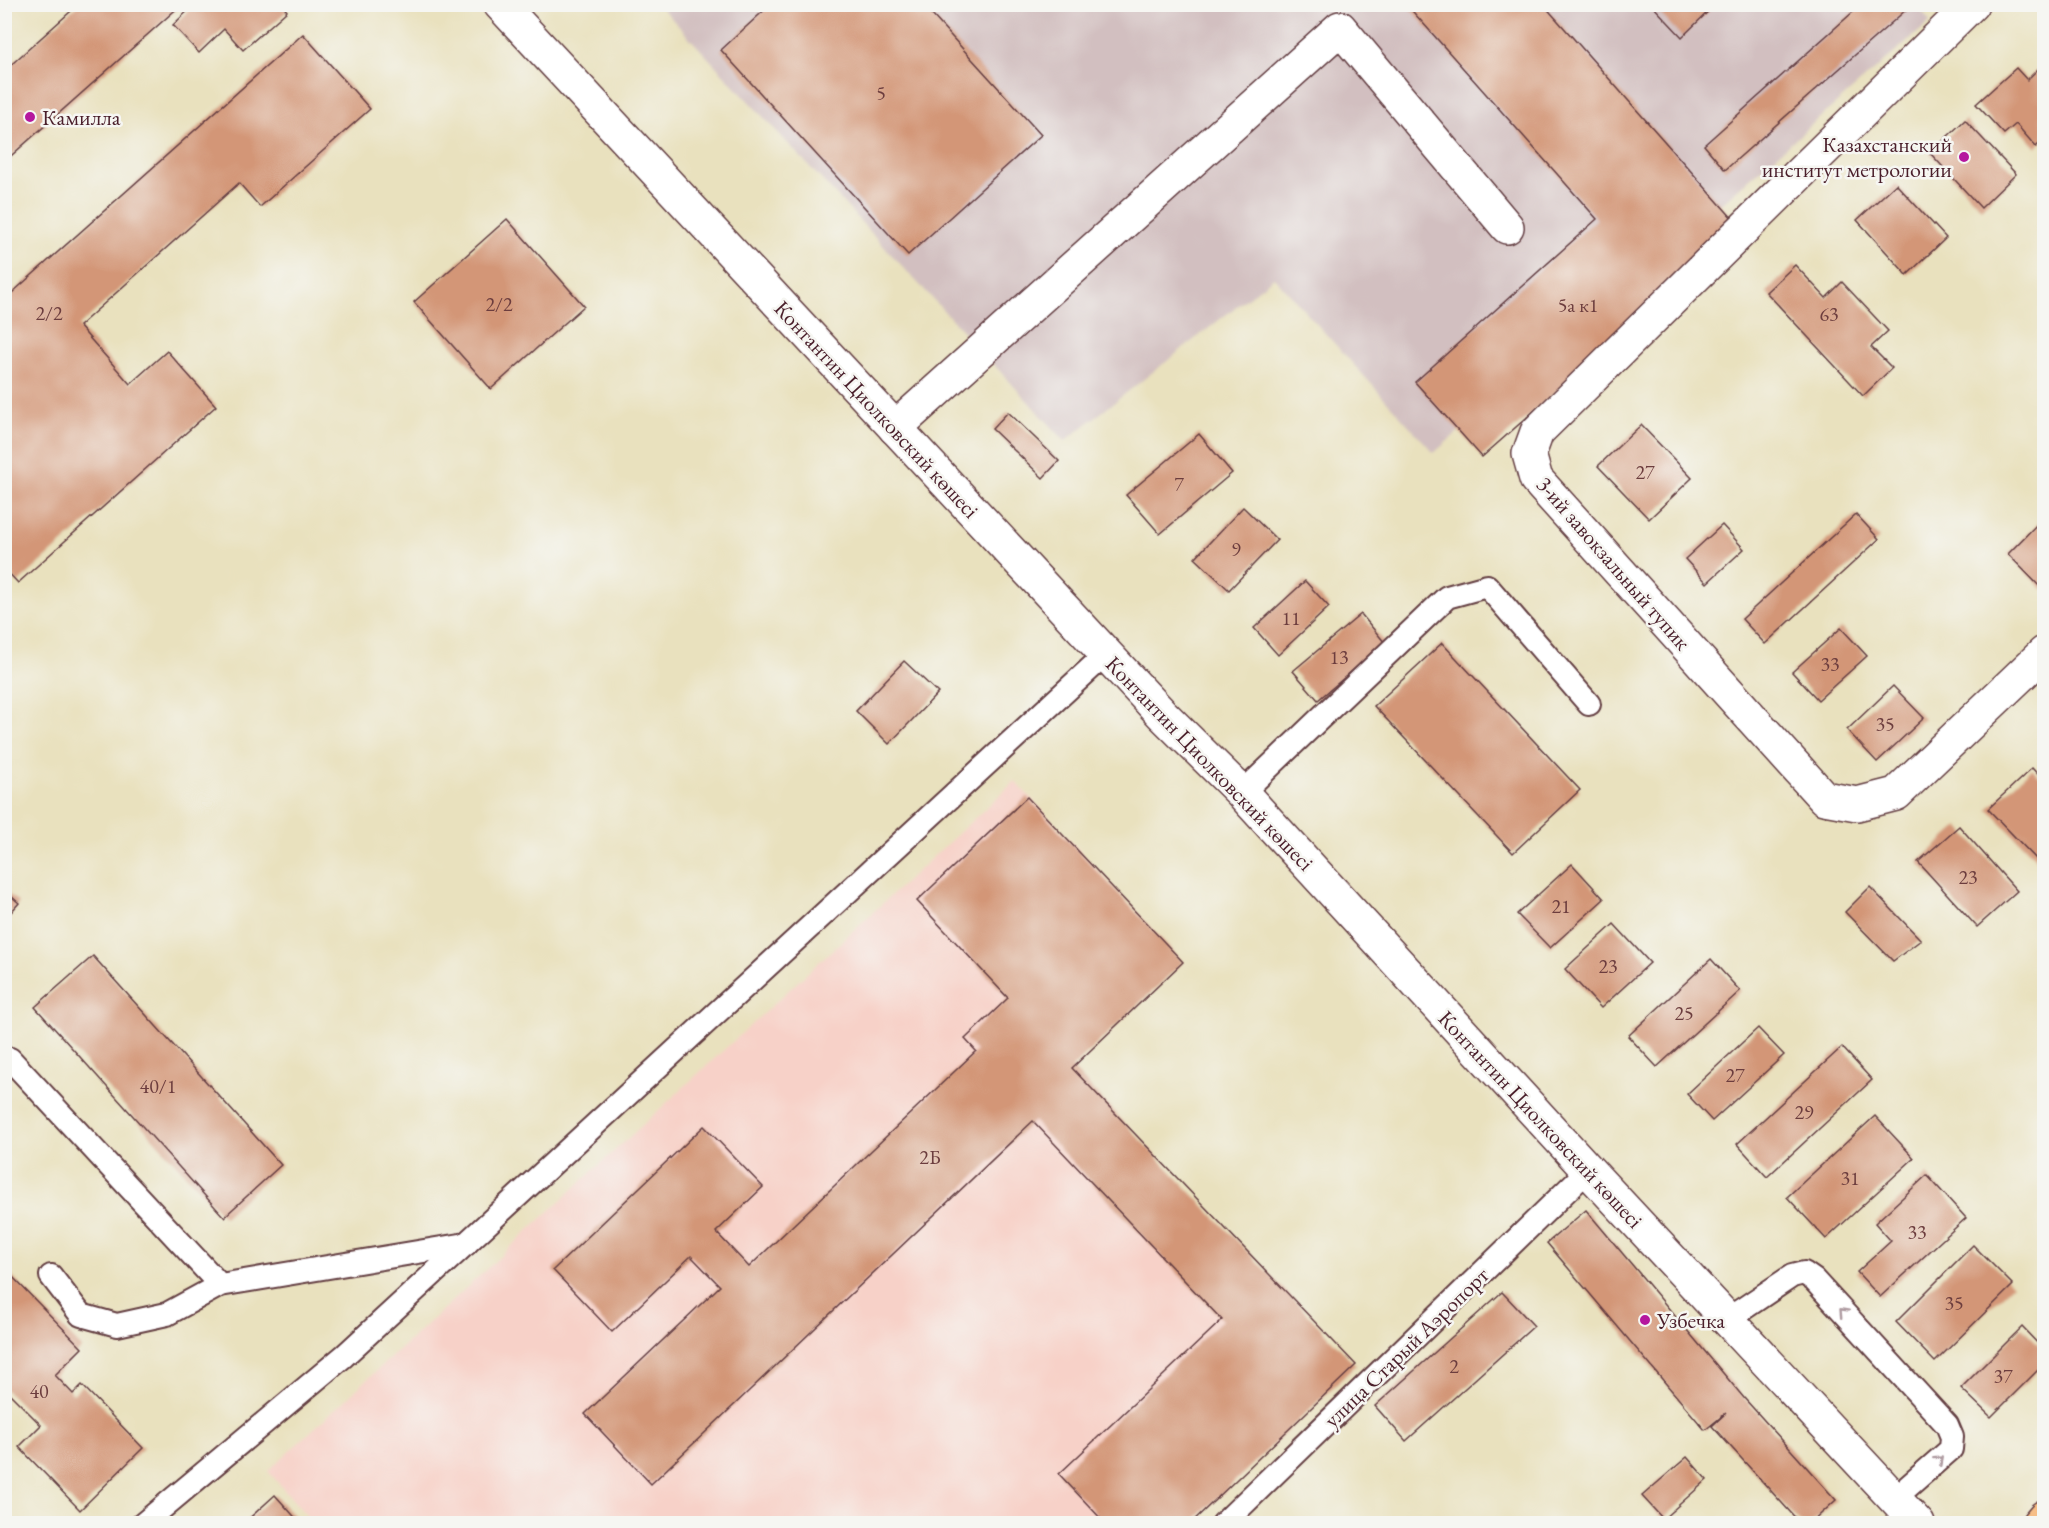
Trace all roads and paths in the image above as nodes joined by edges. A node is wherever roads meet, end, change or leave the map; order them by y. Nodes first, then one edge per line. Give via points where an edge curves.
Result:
1 (500, 4) edge
2 (1972, 4) edge
3 (1507, 227) dead end
4 (895, 428) junction
5 (2044, 652) edge
6 (1106, 654) junction
7 (1589, 704) dead end
8 (1242, 793) junction
9 (10, 1059) dead end
10 (1588, 1170) junction
11 (466, 1244) junction
12 (51, 1276) dead end
13 (220, 1285) junction
14 (1728, 1319) junction
15 (1895, 1498) junction
16 (2044, 1517) edge
17 (143, 1524) edge
18 (1223, 1524) edge
19 (1918, 1524) edge
20 (2038, 1524) edge

1 - 4 street, Контантин Циолковский көшесі
2 - 5 street, 3-ий завокзальный тупик via 1536,432 1529,454 1536,479 1824,798 1857,804 1896,794
3 - 4 street via 1340,28
4 - 6 street, Контантин Циолковский көшесі
6 - 8 street, Контантин Циолковский көшесі
6 - 11 lane
7 - 8 lane via 1487,586 1447,597
8 - 10 street, Контантин Циолковский көшесі
9 - 13 lane
10 - 14 street, Контантин Циолковский көшесі
10 - 18 lane, улица Старый Аэропорт
11 - 13 lane
11 - 17 lane via 344,1356
12 - 13 lane via 81,1315 117,1325 167,1314
14 - 15 street, Контантин Циолковский көшесі
15 -> 14 lane via 1951,1449 1952,1437 1947,1425 1814,1280 1804,1274 1792,1276
15 - 19 street, Контантин Циолковский көшесі
16 - 20 main road

